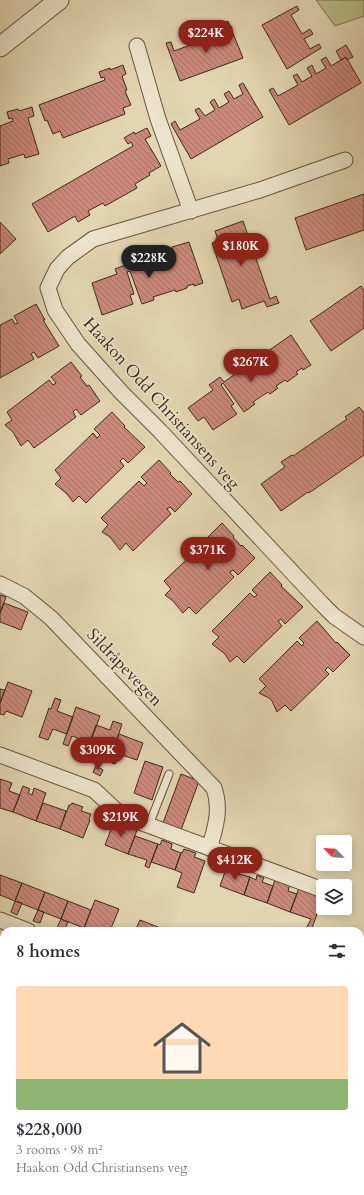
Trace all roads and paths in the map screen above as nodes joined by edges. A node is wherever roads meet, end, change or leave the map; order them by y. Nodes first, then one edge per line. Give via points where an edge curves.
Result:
1 (60, 0) edge
2 (137, 46) dead end
3 (0, 47) edge
4 (345, 160) dead end
5 (191, 211) junction
6 (0, 584) edge
7 (364, 637) edge
8 (0, 755) edge
9 (169, 774) dead end
10 (149, 825) junction
11 (209, 848) junction
12 (316, 887) edge
13 (0, 920) edge
14 (18, 927) edge

1 - 3 street
2 - 5 street via 158,119
4 - 5 street, Haakon Odd Christiansens veg
5 - 7 street, Haakon Odd Christiansens veg via 93,239 68,257 57,269 48,288 55,310 78,344 321,603 334,616
6 - 11 street, Sildråpevegen via 24,596 51,618 214,788 218,806
8 - 10 street via 94,790 121,815
9 - 10 lane
10 - 11 street
11 - 12 street
13 - 14 street

